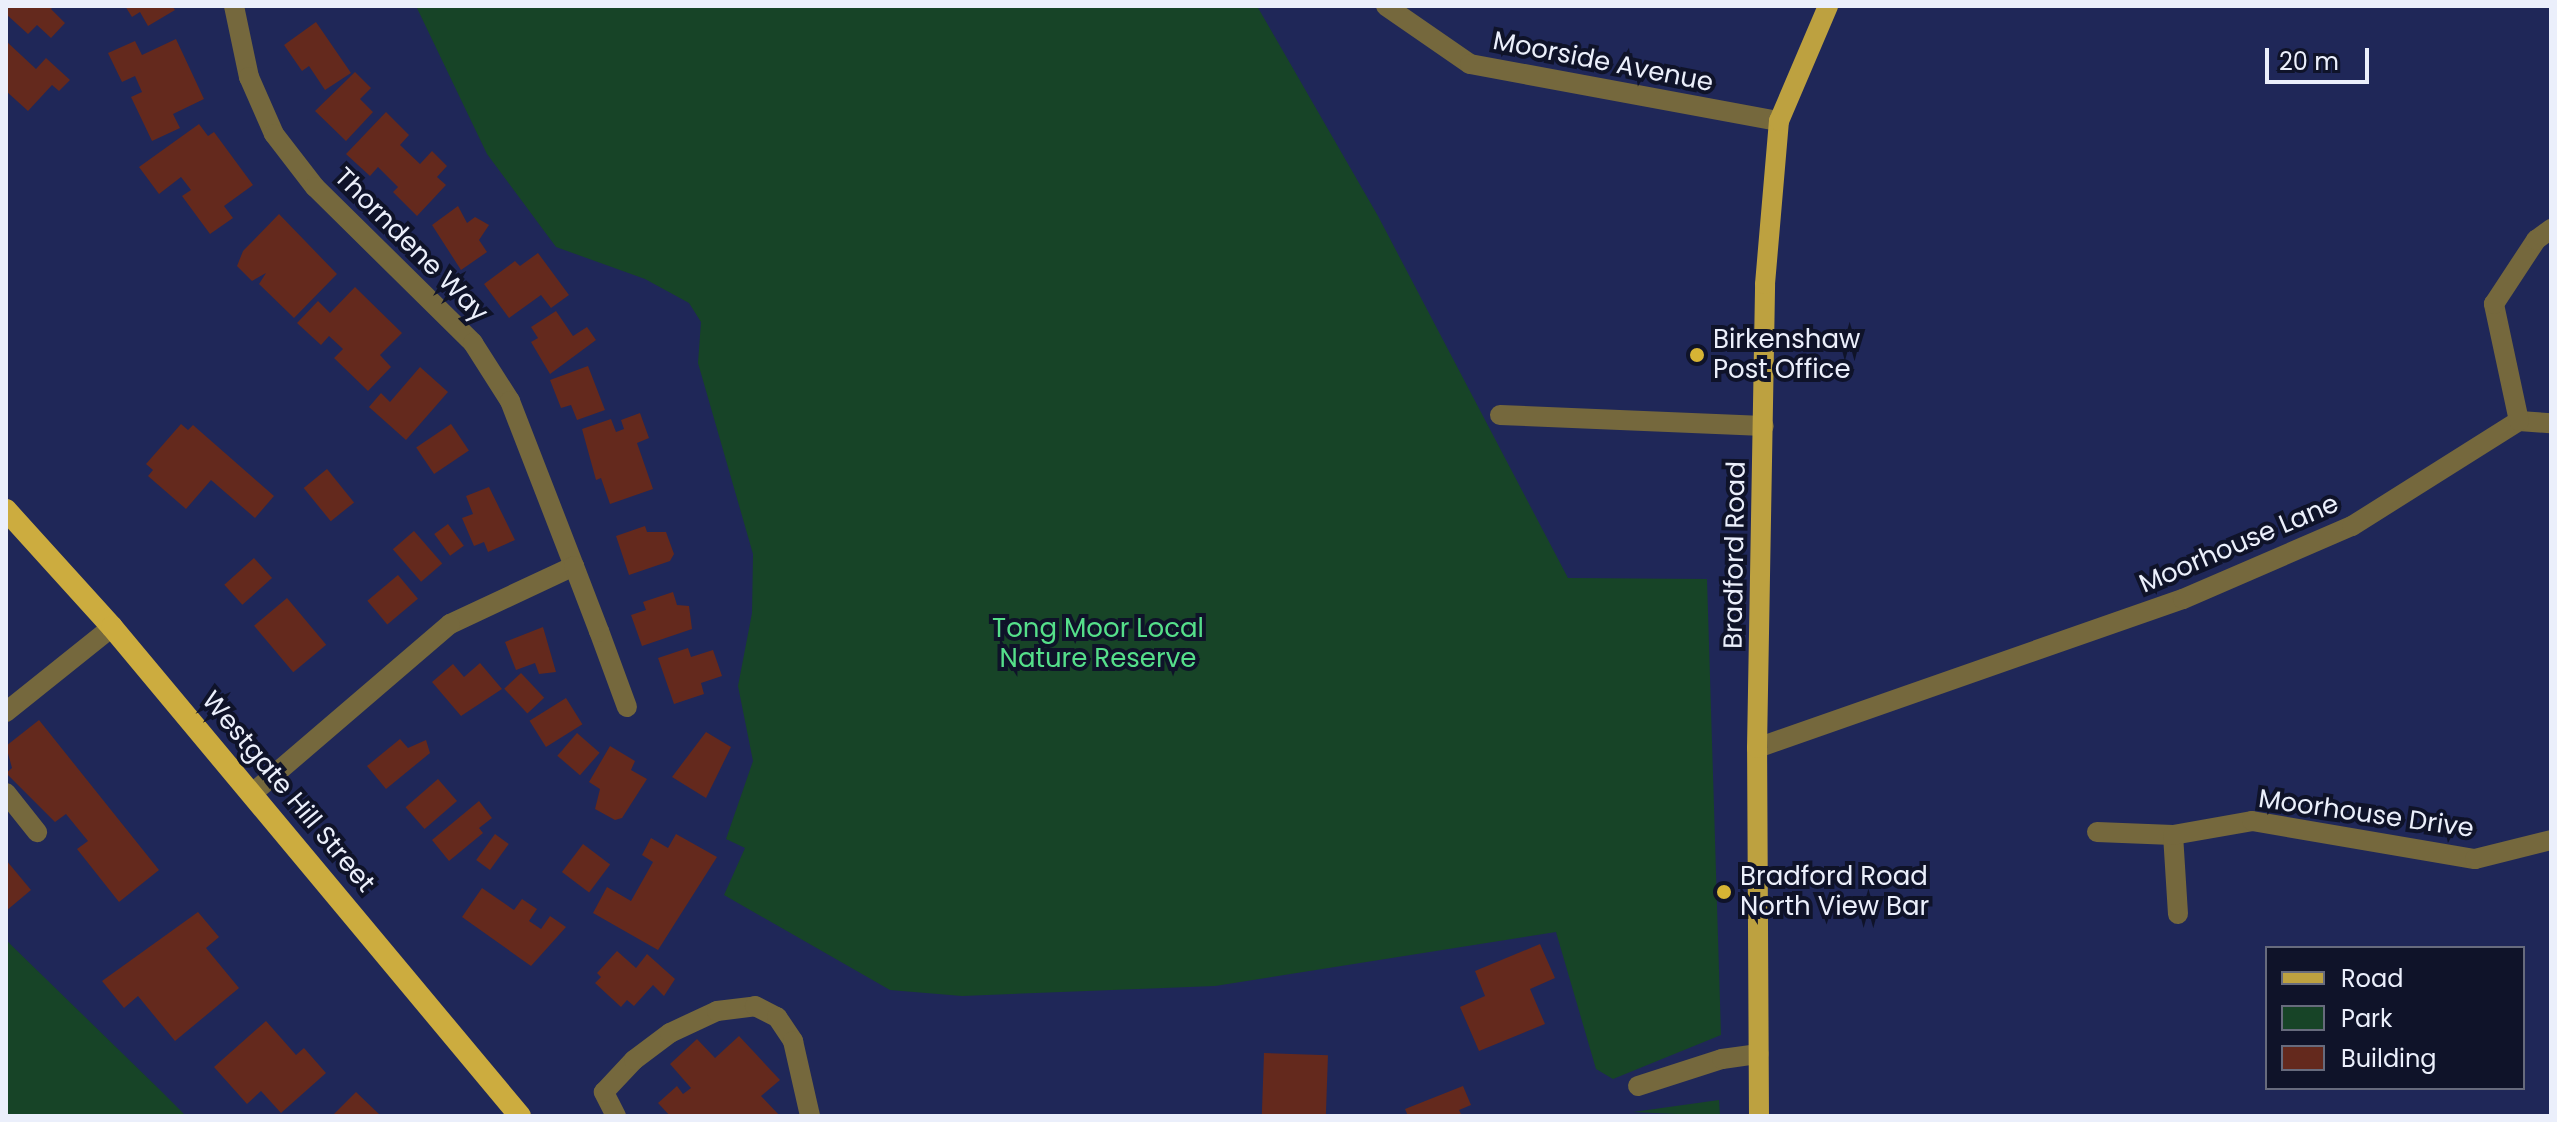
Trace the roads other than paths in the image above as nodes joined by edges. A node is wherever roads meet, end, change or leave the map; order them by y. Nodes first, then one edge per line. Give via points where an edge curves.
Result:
1 (234, 6) edge
2 (1386, 6) edge
3 (1828, 6) edge
4 (1779, 121) junction
5 (2551, 229) edge
6 (1500, 415) dead end
7 (2519, 421) junction
8 (2551, 423) edge
9 (1764, 426) junction
10 (6, 510) edge
11 (574, 566) junction
12 (112, 627) junction
13 (627, 707) dead end
14 (6, 712) edge
15 (1757, 748) junction
16 (6, 793) edge
17 (253, 793) junction
18 (37, 832) dead end
19 (2097, 832) dead end
20 (2173, 835) junction
21 (2551, 840) edge
22 (2178, 914) dead end
23 (1759, 1054) junction
24 (1638, 1086) dead end
25 (520, 1116) edge
26 (616, 1116) edge
27 (810, 1116) edge
28 (1759, 1116) edge

1 - 11 street, Thorndene Way via 249,77 274,134 315,187 448,314 480,353 510,401
2 - 4 street, Moorside Avenue via 1470,64
3 - 4 main road, Bradford Road
4 - 9 main road, Bradford Road via 1765,284
5 - 7 street via 2536,240 2494,304
6 - 9 street
7 - 8 street
7 - 15 street, Moorhouse Lane via 2352,526 2197,593
9 - 15 main road, Bradford Road
10 - 12 highway, Westgate Hill Street
11 - 13 street, Thorndene Way
11 - 17 street via 450,624
12 - 14 street
12 - 17 highway, Westgate Hill Street
15 - 23 main road, Bradford Road
16 - 18 street
17 - 25 highway, Westgate Hill Street
19 - 20 street, Moorhouse Drive
20 - 21 street, Moorhouse Drive via 2252,821 2475,859
20 - 22 street
23 - 24 street via 1722,1059
23 - 28 main road, Bradford Road
26 - 27 street via 604,1092 634,1060 670,1033 717,1011 755,1006 777,1017 793,1041

